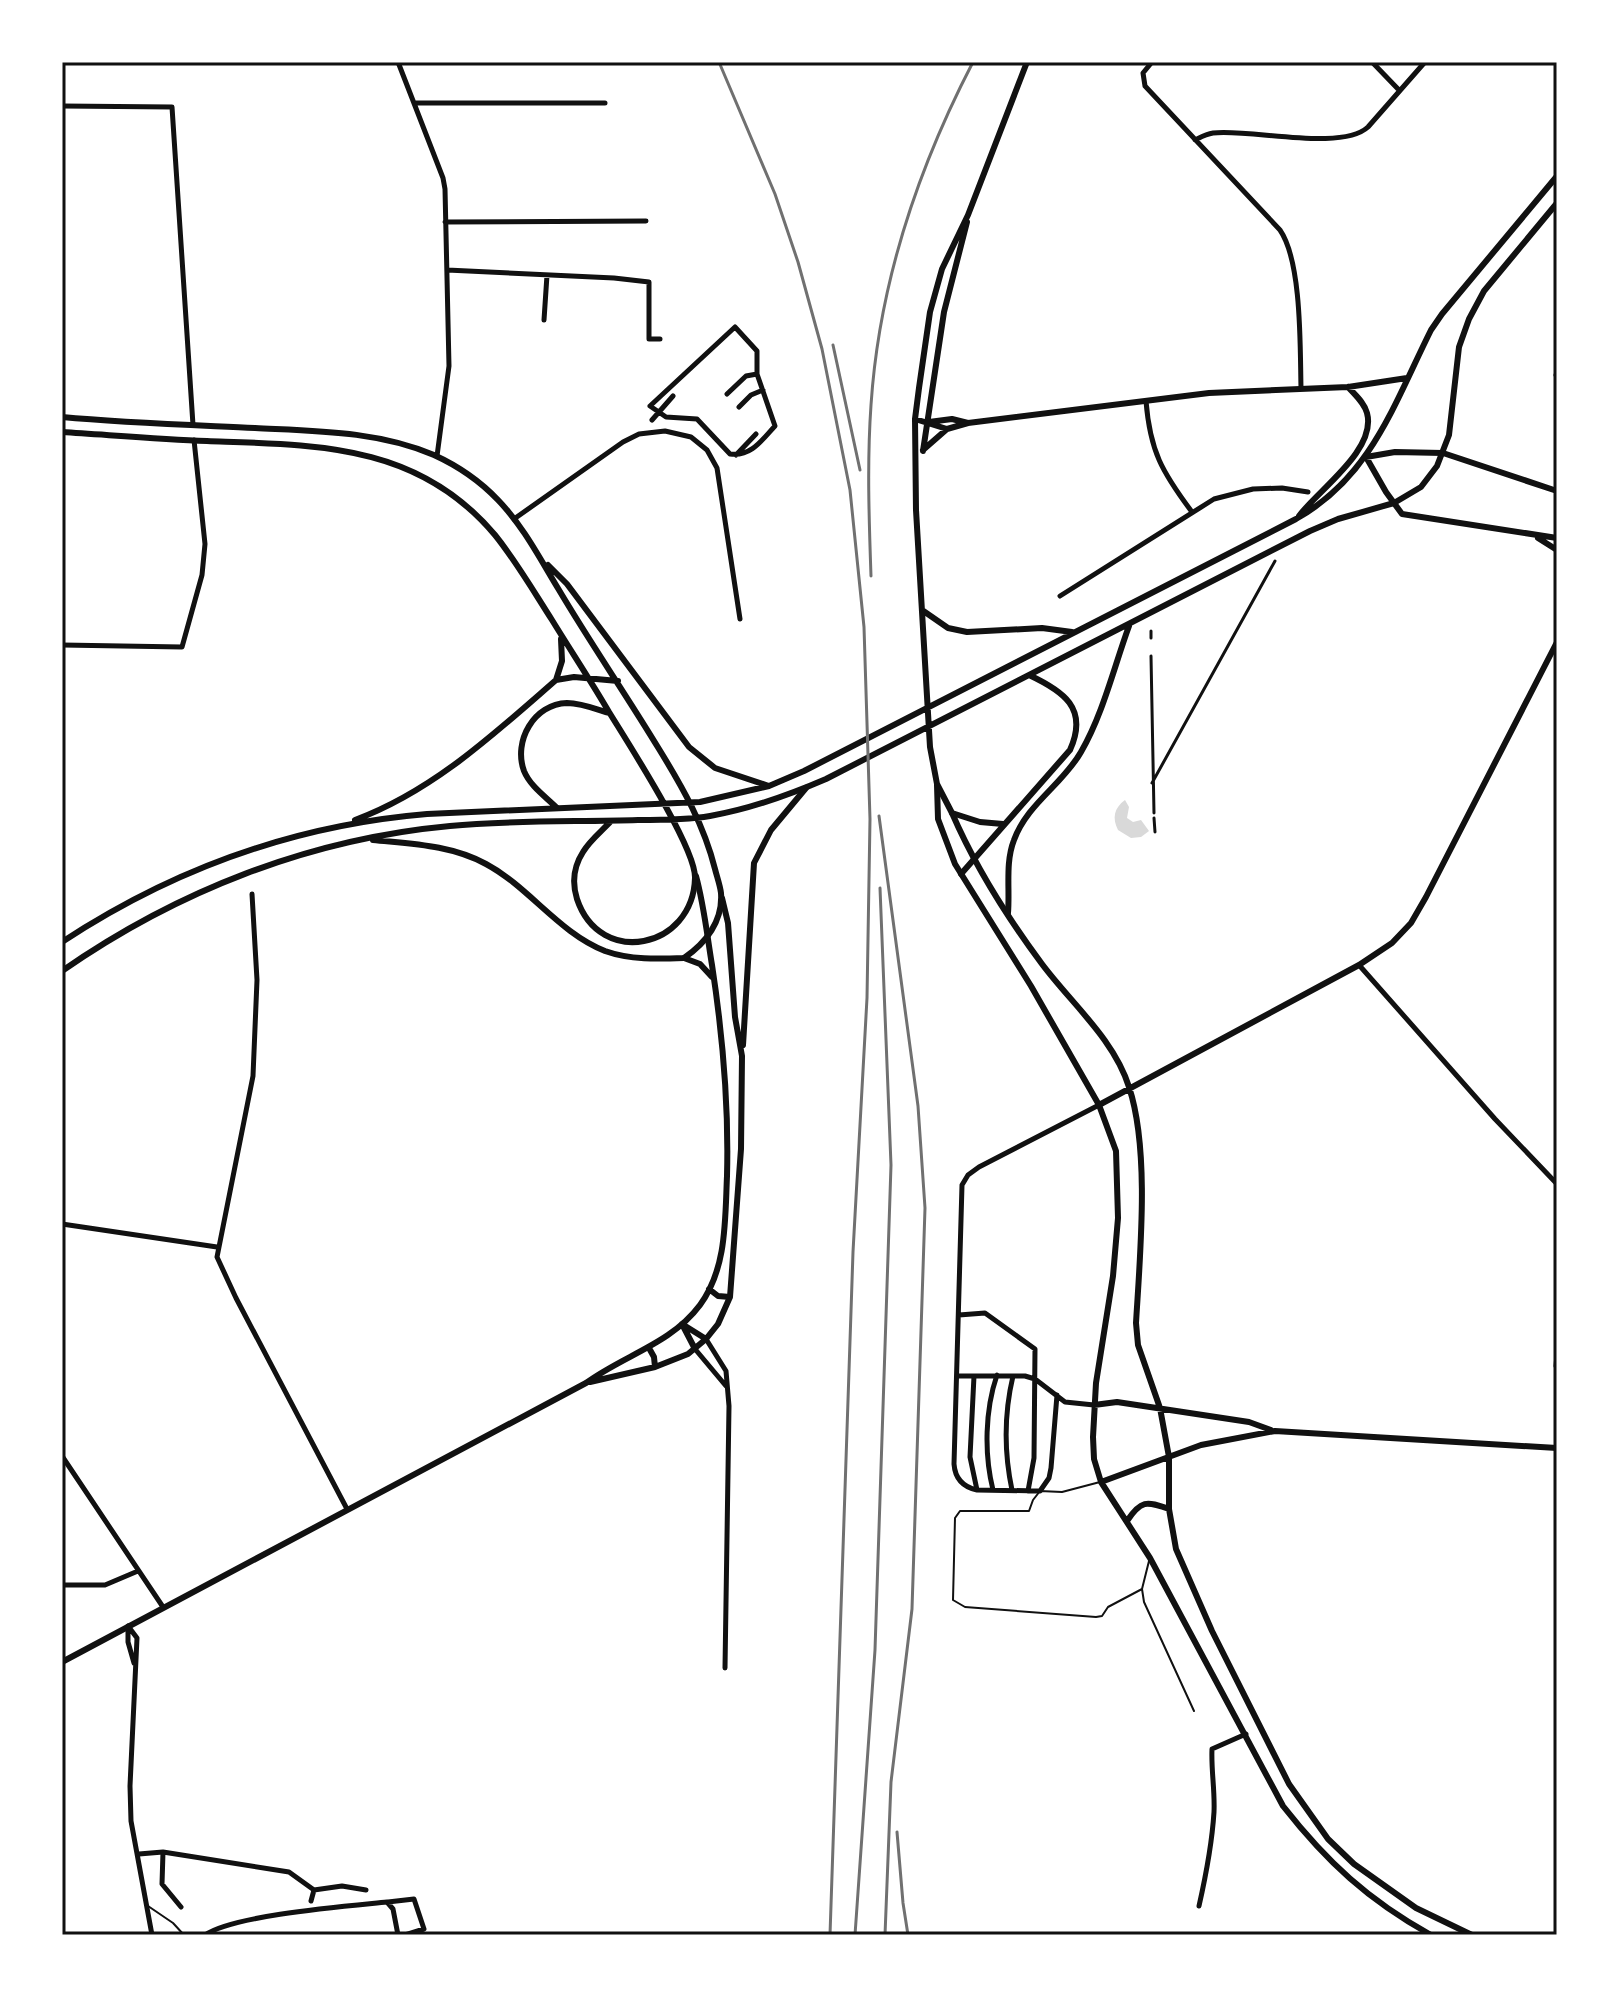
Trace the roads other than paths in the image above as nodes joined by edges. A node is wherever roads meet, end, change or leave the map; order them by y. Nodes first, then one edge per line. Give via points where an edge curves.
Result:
1 (398, 62) edge
2 (1027, 62) edge
3 (1152, 62) edge
4 (1372, 62) edge
5 (1425, 62) edge
6 (1398, 89) junction
7 (414, 103) junction
8 (605, 103) dead end
9 (62, 106) edge
10 (1195, 140) junction
11 (1557, 176) edge
12 (1557, 203) edge
13 (968, 215) junction
14 (646, 221) dead end
15 (445, 222) junction
16 (447, 270) junction
17 (547, 275) junction
18 (544, 320) dead end
19 (660, 339) dead end
20 (757, 374) junction
21 (1407, 378) junction
22 (1348, 387) junction
23 (1301, 388) junction
24 (763, 390) junction
25 (727, 394) dead end
26 (673, 396) dead end
27 (1146, 401) junction
28 (739, 407) dead end
29 (658, 413) junction
30 (62, 417) edge
31 (915, 419) junction
32 (652, 420) dead end
33 (929, 422) junction
34 (968, 423) junction
35 (193, 425) junction
36 (947, 429) junction
37 (62, 432) edge
38 (756, 434) dead end
39 (355, 436) junction
40 (194, 440) junction
41 (348, 446) junction
42 (923, 450) junction
43 (1443, 453) junction
44 (437, 456) junction
45 (735, 456) junction
46 (1366, 457) junction
47 (917, 466) junction
48 (1557, 491) edge
49 (1308, 492) dead end
50 (1394, 503) junction
51 (1192, 512) junction
52 (514, 519) junction
53 (1296, 519) junction
54 (1531, 535) junction
55 (1557, 538) edge
56 (1557, 550) edge
57 (542, 559) junction
58 (1275, 561) dead end
59 (1060, 596) dead end
60 (922, 609) junction
61 (740, 619) dead end
62 (1130, 624) junction
63 (1151, 631) dead end
64 (1072, 632) junction
65 (560, 634) junction
66 (1151, 638) dead end
67 (1557, 642) edge
68 (62, 645) edge
69 (1151, 656) dead end
70 (1026, 677) junction
71 (588, 678) junction
72 (556, 680) junction
73 (618, 681) junction
74 (609, 713) junction
75 (1152, 783) junction
76 (937, 784) junction
77 (769, 786) junction
78 (806, 788) junction
79 (557, 808) junction
80 (952, 813) junction
81 (611, 821) junction
82 (1003, 824) junction
83 (341, 825) junction
84 (1155, 832) dead end
85 (365, 839) junction
86 (973, 859) junction
87 (961, 874) junction
88 (696, 876) junction
89 (721, 893) junction
90 (252, 894) dead end
91 (1008, 913) junction
92 (708, 937) junction
93 (62, 942) edge
94 (684, 958) junction
95 (1359, 965) junction
96 (62, 971) edge
97 (715, 980) junction
98 (742, 1056) junction
99 (1130, 1088) junction
100 (1099, 1105) junction
101 (1557, 1184) edge
102 (62, 1224) edge
103 (217, 1247) junction
104 (709, 1289) junction
105 (730, 1297) junction
106 (959, 1315) junction
107 (682, 1324) junction
108 (706, 1339) junction
109 (649, 1348) junction
110 (695, 1349) junction
111 (1557, 1355) edge
112 (1556, 1366) edge
113 (655, 1367) junction
114 (997, 1375) junction
115 (957, 1376) junction
116 (974, 1376) junction
117 (1013, 1376) junction
118 (1035, 1379) junction
119 (586, 1383) junction
120 (727, 1387) junction
121 (1057, 1395) junction
122 (1094, 1405) junction
123 (1160, 1408) junction
124 (1275, 1431) junction
125 (1557, 1448) edge
126 (62, 1456) edge
127 (1169, 1457) junction
128 (1101, 1482) junction
129 (977, 1490) junction
130 (993, 1490) junction
131 (1012, 1490) junction
132 (1028, 1491) junction
133 (1040, 1491) junction
134 (347, 1509) junction
135 (1169, 1509) junction
136 (1127, 1521) junction
137 (1150, 1558) junction
138 (138, 1571) junction
139 (62, 1585) edge
140 (1142, 1589) junction
141 (163, 1607) junction
142 (128, 1626) junction
143 (62, 1662) edge
144 (725, 1668) dead end
145 (1194, 1711) dead end
146 (1262, 1727) junction
147 (1246, 1734) junction
148 (163, 1852) junction
149 (139, 1854) junction
150 (314, 1890) junction
151 (366, 1890) dead end
152 (311, 1901) dead end
153 (387, 1902) junction
154 (148, 1906) junction
155 (1199, 1906) dead end
156 (181, 1907) dead end
157 (1443, 1922) junction
158 (152, 1935) edge
159 (184, 1935) edge
160 (205, 1935) edge
161 (398, 1935) edge
162 (405, 1935) edge
163 (1432, 1935) edge
164 (1472, 1935) edge

1 - 7 street
2 - 13 main road
3 - 10 street via 1142,76 1145,86
4 - 6 street
5 - 6 street
6 - 10 street via 1357,135 1215,133
7 - 8 street
7 - 15 street via 443,178
9 - 35 street via 172,107
10 - 23 street via 1287,242 1294,268
11 - 21 main road via 1442,314
12 - 43 main road via 1493,280 1469,319 1459,347
13 - 31 main road via 950,248 930,312
13 - 33 main road via 944,312
14 - 15 street
15 - 16 street
16 - 17 street
16 - 44 street via 449,366
17 - 18 street
17 - 19 street via 649,282 649,339
20 - 24 street
20 - 25 street via 746,376
20 - 29 street via 755,346 735,327 650,406
21 - 22 main road
21 - 46 main road
22 - 23 main road
22 - 53 main road via 1363,403 1368,427 1344,469
23 - 27 main road
24 - 28 street
24 - 45 street via 775,426 751,452
26 - 29 street
27 - 34 main road
27 - 51 street via 1157,460
29 - 32 street
29 - 45 street via 697,419
30 - 35 main road
31 - 33 main road
31 - 47 main road
33 - 34 main road
33 - 36 main road
33 - 42 main road
34 - 36 main road
35 - 39 main road
35 - 40 main road
36 - 42 main road
37 - 40 main road
38 - 45 street
39 - 41 main road
39 - 44 main road
40 - 41 main road
40 - 68 street via 205,544 182,647
41 - 65 main road via 420,473 468,507 495,535
42 - 47 main road
43 - 46 main road
43 - 48 main road
43 - 50 main road via 1421,487
44 - 52 main road via 482,484
46 - 50 main road
46 - 53 main road via 1337,492
47 - 60 main road
49 - 51 street via 1253,489 1214,499
50 - 54 main road via 1402,514 1415,518
50 - 62 main road via 1320,526
51 - 59 street
52 - 57 main road
52 - 61 street via 623,442 639,434 678,432 702,443 712,456
53 - 64 main road
54 - 55 main road
54 - 56 main road
57 - 73 main road
57 - 77 main road via 567,584 689,747 715,768
58 - 75 street
60 - 64 main road via 948,628 967,632
60 - 76 main road
62 - 70 main road
62 - 91 main road via 1080,754 1027,815 1013,841
63 - 66 street
64 - 77 main road
65 - 71 main road
65 - 72 main road via 562,661
67 - 95 main road via 1411,923
69 - 75 street
70 - 78 main road
70 - 82 main road via 1066,696 1076,721 1075,738
71 - 72 main road
71 - 73 main road
71 - 74 main road
72 - 83 main road via 434,781 385,809
73 - 89 main road via 692,805
74 - 79 main road via 566,703 545,710 525,732 525,774
74 - 88 main road via 667,809
75 - 84 street
76 - 80 main road
76 - 87 main road via 938,819
77 - 79 main road via 700,802
78 - 81 main road via 708,817
78 - 98 main road via 771,830 754,863
79 - 83 main road via 427,814
80 - 82 main road
80 - 86 main road
81 - 85 main road via 483,824
81 - 88 main road via 582,853 576,894 591,923 617,940 633,943 668,932 689,905
82 - 86 main road
83 - 93 main road via 264,843 207,864 130,900
85 - 94 main road via 471,856 511,879 574,933 603,950 642,958
85 - 96 main road via 284,860 155,912
86 - 87 main road
86 - 91 main road
87 - 100 main road
88 - 92 main road
89 - 92 main road via 719,915
89 - 98 main road
90 - 103 street via 257,949 253,1076
91 - 99 main road via 1109,1047
92 - 94 main road
92 - 97 main road
94 - 97 main road via 700,964
95 - 99 main road
95 - 101 street
97 - 104 main road via 729,1120 723,1241
98 - 105 main road via 741,1162
99 - 100 main road
99 - 123 main road via 1140,1178 1138,1345
100 - 106 street via 965,1179 960,1190
100 - 122 main road via 1116,1151 1118,1218
102 - 103 street
103 - 134 street via 219,1266
104 - 105 main road
104 - 107 main road
105 - 108 main road
106 - 115 street
106 - 118 street via 985,1313 1035,1349
107 - 108 main road
107 - 109 main road
107 - 110 main road
108 - 110 main road
108 - 120 street via 726,1371
109 - 113 main road
109 - 119 main road
110 - 113 main road
110 - 120 street
111 - 112 street
113 - 119 main road
114 - 116 street
114 - 117 street
114 - 130 street via 989,1421
115 - 116 street
115 - 129 street via 955,1472 963,1484
116 - 129 street via 970,1457
117 - 118 street
117 - 131 street via 1006,1402 1006,1465
118 - 121 street
118 - 132 street
119 - 134 main road
120 - 144 street
121 - 122 street via 1065,1402
121 - 133 street via 1051,1468
122 - 123 main road via 1117,1402
122 - 128 main road via 1094,1459
123 - 124 main road
123 - 127 main road
124 - 125 main road
124 - 127 main road via 1215,1441
126 - 138 street
127 - 128 main road
127 - 135 main road
128 - 133 lane via 1062,1492
128 - 136 main road
129 - 130 street
130 - 131 street
131 - 132 street
132 - 133 street
133 - 140 lane via 1029,1511 956,1514 951,1593 956,1604 1102,1616 1108,1607
134 - 141 main road
135 - 136 main road via 1143,1503
135 - 146 main road via 1182,1566
136 - 137 main road
137 - 140 lane
137 - 147 main road
138 - 139 street via 105,1585
138 - 141 street
140 - 145 lane
141 - 142 main road
142 - 143 main road
142 - 149 street via 137,1638 130,1786
146 - 147 main road
146 - 157 main road via 1295,1794 1328,1839 1394,1894
147 - 155 street via 1212,1749 1212,1836
147 - 163 main road via 1283,1806 1329,1861 1393,1914
148 - 149 street
148 - 150 street via 289,1872
148 - 156 street via 162,1884
149 - 154 street
150 - 151 street
150 - 152 street
153 - 160 street via 252,1920
153 - 161 street
153 - 162 street via 414,1899 424,1929
154 - 158 street
154 - 159 lane
157 - 163 main road
157 - 164 main road

